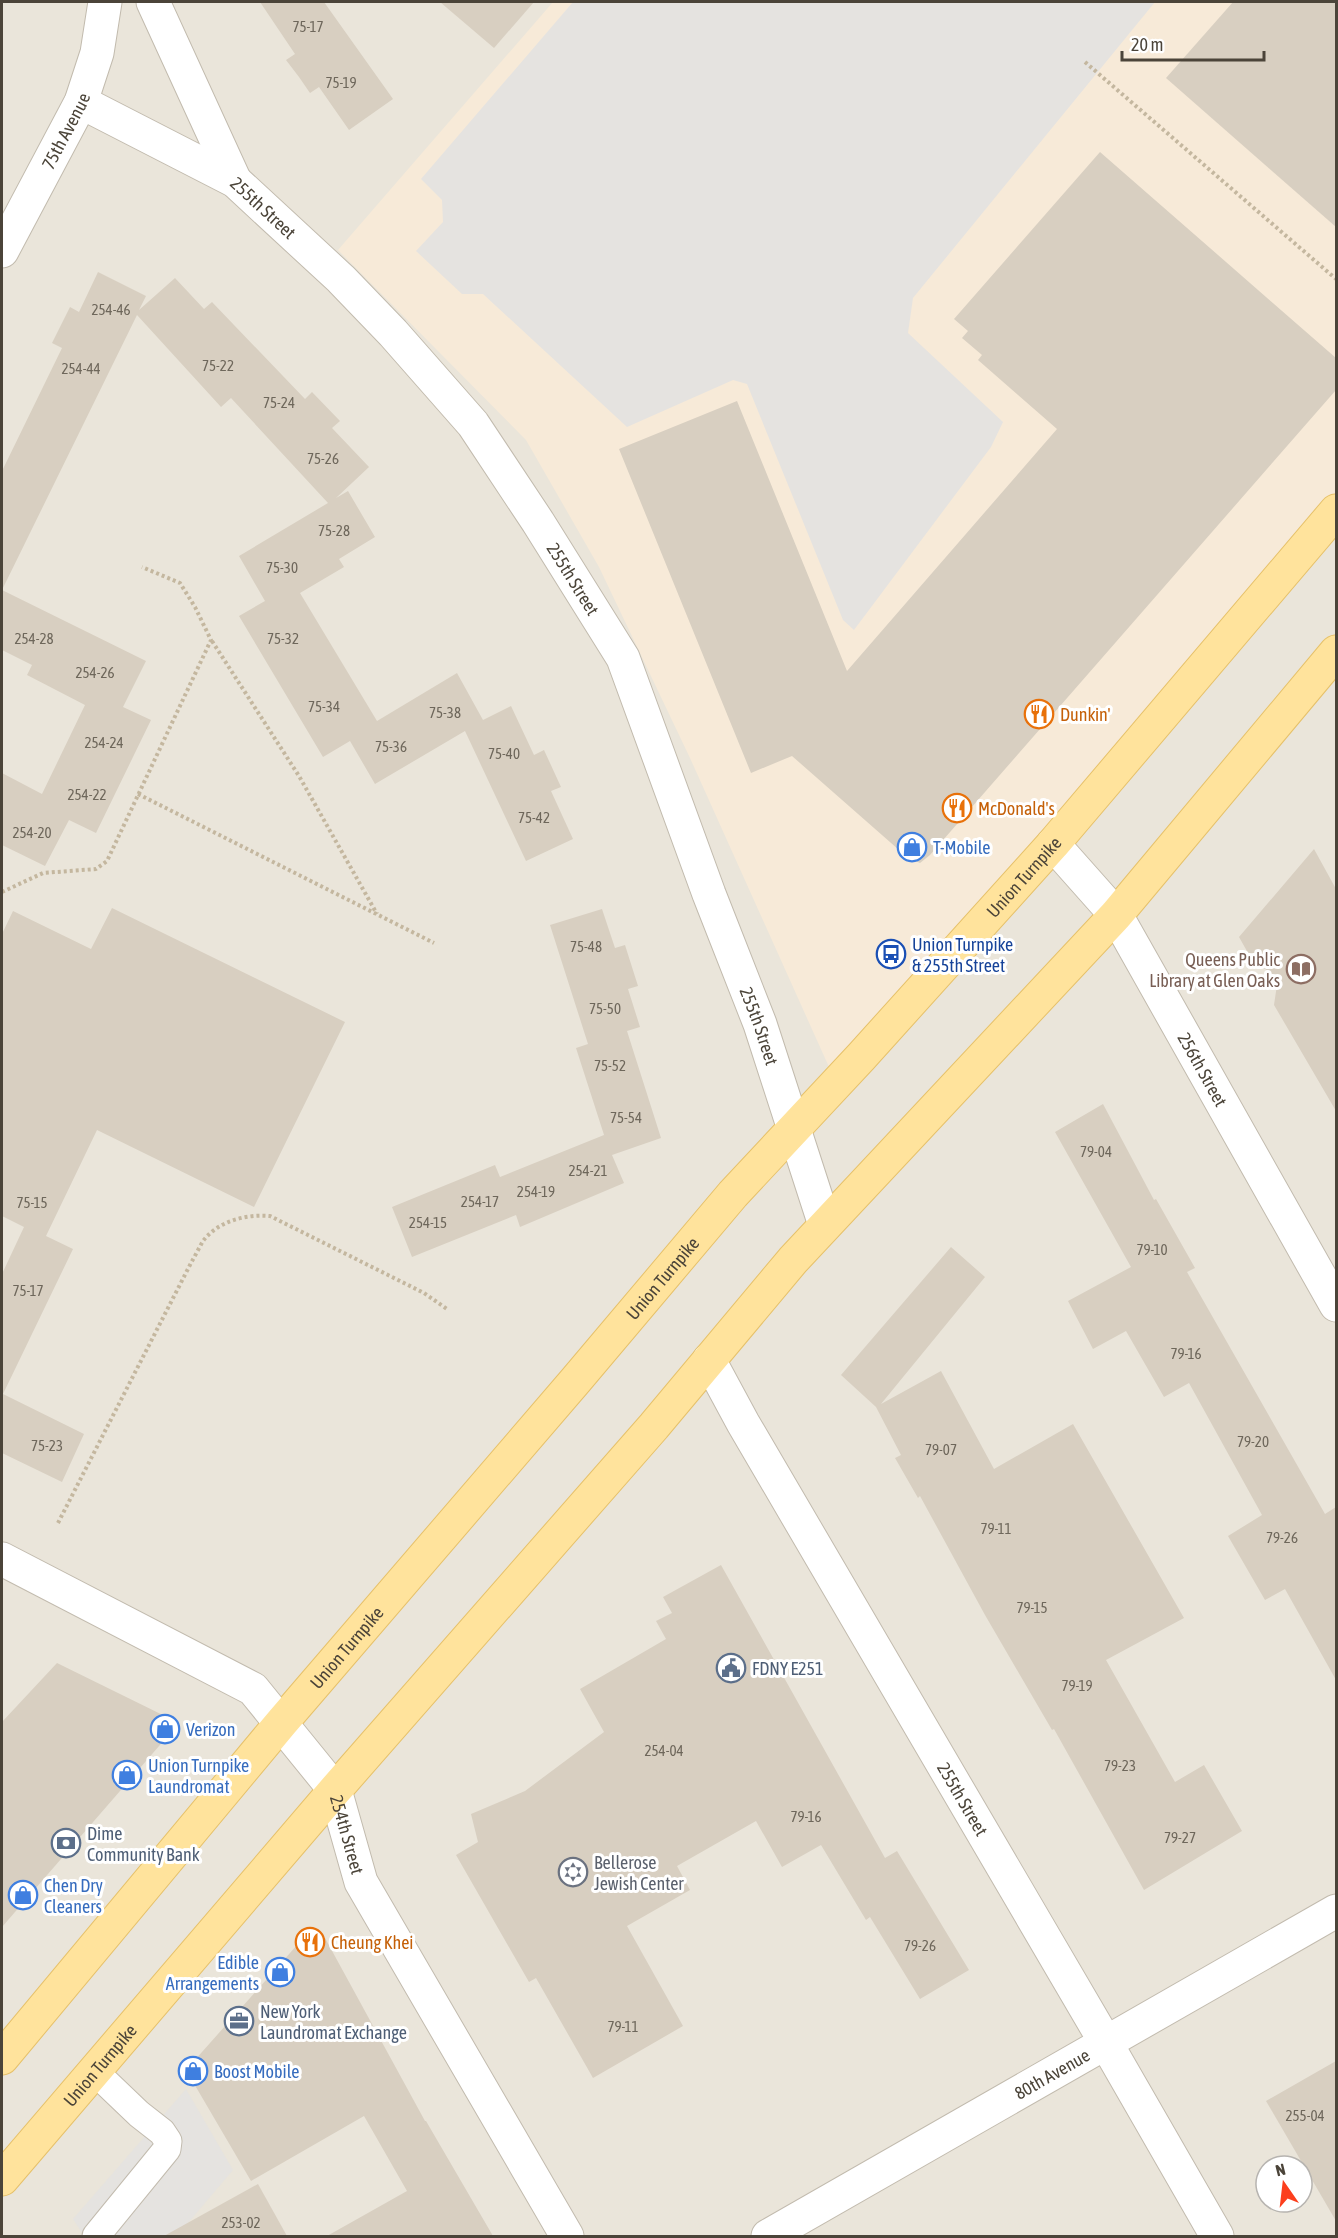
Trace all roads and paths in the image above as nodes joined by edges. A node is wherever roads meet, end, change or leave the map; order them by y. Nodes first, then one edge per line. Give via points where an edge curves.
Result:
1 (105, 2) edge
2 (153, 2) edge
3 (1085, 62) dead end
4 (81, 102) junction
5 (236, 181) junction
6 (2, 251) edge
7 (1336, 279) edge
8 (1336, 511) edge
9 (142, 567) dead end
10 (211, 640) junction
11 (1336, 652) edge
12 (138, 794) junction
13 (1053, 844) junction
14 (2, 892) edge
15 (377, 914) junction
16 (1116, 915) junction
17 (434, 943) dead end
18 (793, 1127) junction
19 (825, 1225) junction
20 (1336, 1305) edge
21 (447, 1309) dead end
22 (709, 1360) junction
23 (58, 1523) dead end
24 (2, 1559) edge
25 (282, 1722) junction
26 (334, 1790) junction
27 (1336, 1911) edge
28 (1106, 2043) junction
29 (2, 2058) edge
30 (94, 2071) junction
31 (2, 2179) edge
32 (96, 2236) edge
33 (567, 2236) edge
34 (768, 2236) edge
35 (1217, 2236) edge

1 - 4 street, 75th Avenue via 97,53
2 - 5 street
3 - 7 path
4 - 5 street, 255th Street
4 - 6 street, 75th Avenue
5 - 18 street, 255th Street via 341,279 473,424 623,658 760,1024
8 - 13 main road, Union Turnpike
9 - 10 path via 180,583
10 - 12 path
10 - 15 path via 298,776
11 - 16 main road, Union Turnpike
12 - 14 path via 107,861 96,869 43,873
12 - 15 path
13 - 16 street, 256th Street
13 - 18 main road, Union Turnpike
15 - 17 path
16 - 19 main road, Union Turnpike
16 - 20 street, 256th Street
18 - 19 street, 255th Street
18 - 25 main road, Union Turnpike
19 - 22 main road, Union Turnpike
21 - 23 path via 424,1293 270,1216 254,1215 216,1229 204,1240 191,1263
22 - 26 main road, Union Turnpike
22 - 28 street, 255th Street
24 - 25 street, 254th Street via 253,1689
25 - 26 street, 254th Street
25 - 29 main road, Union Turnpike
26 - 30 main road, Union Turnpike
26 - 33 street, 254th Street via 361,1882
27 - 28 street, 80th Avenue
28 - 34 street, 80th Avenue
28 - 35 street, 255th Street
30 - 31 main road, Union Turnpike
30 - 32 lane via 168,2141 167,2149

